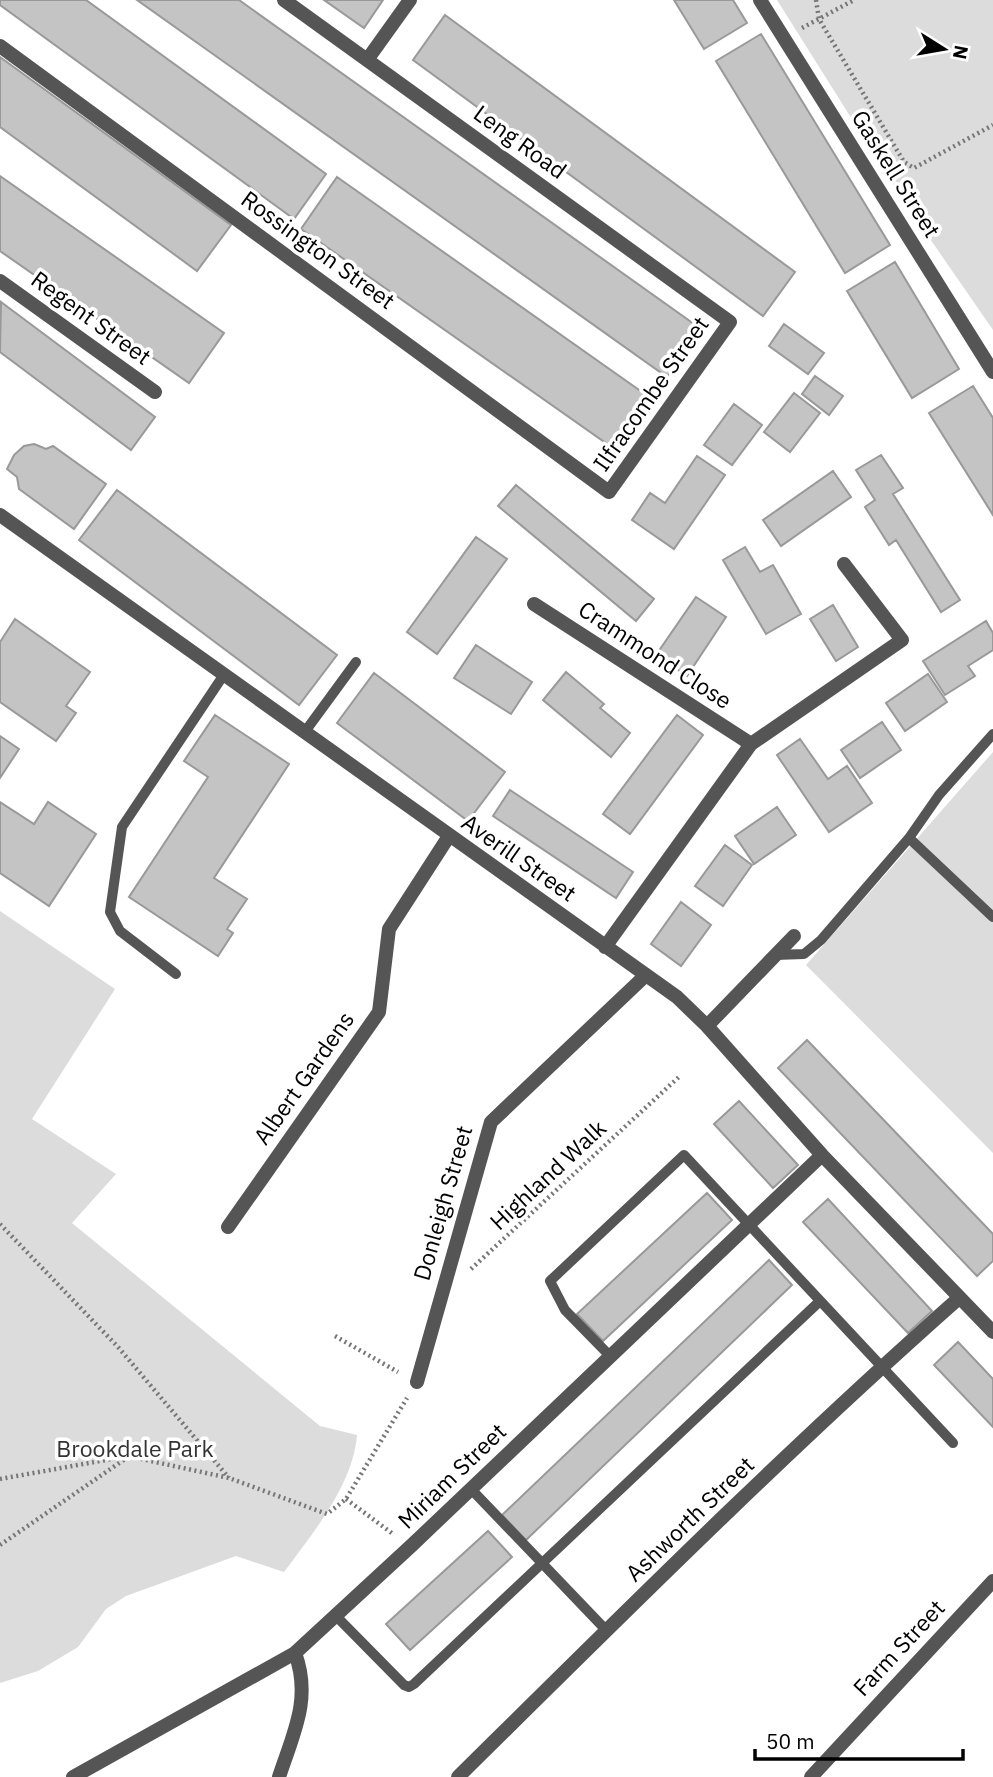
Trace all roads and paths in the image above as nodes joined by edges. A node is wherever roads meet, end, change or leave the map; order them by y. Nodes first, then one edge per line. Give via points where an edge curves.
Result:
1 (284, 0) edge
2 (410, 0) edge
3 (760, 0) edge
4 (816, 0) edge
5 (854, 0) edge
6 (820, 19) junction
7 (785, 39) junction
8 (0, 46) edge
9 (367, 60) junction
10 (993, 125) edge
11 (0, 281) edge
12 (730, 322) joint
13 (993, 372) edge
14 (155, 392) dead end
15 (609, 492) joint
16 (0, 515) edge
17 (844, 564) dead end
18 (534, 604) dead end
19 (356, 662) dead end
20 (223, 676) junction
21 (304, 733) junction
22 (993, 734) edge
23 (751, 744) junction
24 (449, 836) junction
25 (909, 838) junction
26 (993, 917) edge
27 (794, 936) dead end
28 (605, 947) junction
29 (775, 955) junction
30 (176, 974) dead end
31 (646, 975) junction
32 (707, 1026) junction
33 (681, 1075) dead end
34 (821, 1155) junction
35 (0, 1224) edge
36 (748, 1224) junction
37 (228, 1227) dead end
38 (469, 1272) dead end
39 (959, 1298) junction
40 (821, 1301) junction
41 (993, 1332) edge
42 (335, 1336) dead end
43 (610, 1356) junction
44 (881, 1366) junction
45 (417, 1382) junction
46 (953, 1443) dead end
47 (128, 1456) junction
48 (229, 1478) junction
49 (0, 1479) edge
50 (471, 1489) junction
51 (346, 1499) junction
52 (0, 1545) edge
53 (411, 1546) junction
54 (542, 1563) junction
55 (993, 1581) edge
56 (336, 1616) junction
57 (606, 1630) junction
58 (295, 1653) junction
59 (73, 1777) edge
60 (279, 1777) edge
61 (458, 1777) edge
62 (811, 1777) edge

1 - 9 street, Leng Road
2 - 9 street
3 - 7 street, Gaskell Street
4 - 6 path
5 - 6 path
6 - 7 path
6 - 10 path via 904,162 914,168
7 - 13 street, Gaskell Street
8 - 15 street, Rossington Street
9 - 12 street, Leng Road
11 - 14 street, Regent Street
12 - 15 street, Ilfracombe Street
16 - 20 street, Averill Street
17 - 23 street via 902,640
18 - 23 street, Crammond Close
19 - 21 lane
20 - 21 street, Averill Street
20 - 30 lane via 122,827 110,912 120,931
21 - 24 street, Averill Street
22 - 25 lane via 939,795
23 - 28 street
24 - 28 street, Averill Street
24 - 37 street, Albert Gardens via 389,929 379,1012
25 - 26 lane
25 - 29 lane via 821,940 804,954
27 - 29 street
28 - 31 street, Averill Street
29 - 32 street
31 - 32 street, Averill Street
31 - 45 street, Donleigh Street via 491,1122
32 - 34 street, Averill Street
33 - 38 path, Highland Walk
34 - 36 street, Miriam Street
34 - 39 street, Averill Street
35 - 48 path via 118,1347
36 - 40 lane
36 - 43 street, Miriam Street
36 - 43 lane via 684,1155 550,1281 565,1310
39 - 41 street, Averill Street
39 - 44 street, Ashworth Street
40 - 44 lane
40 - 54 lane
42 - 45 path
43 - 50 street, Miriam Street
44 - 46 lane
44 - 57 street, Ashworth Street
45 - 51 path
47 - 48 path
47 - 49 path
47 - 52 path
48 - 51 path via 327,1514
50 - 53 street, Miriam Street
50 - 54 lane
51 - 53 path
53 - 56 street, Miriam Street
54 - 56 lane via 409,1687
54 - 57 lane
55 - 62 street, Farm Street
56 - 58 street, Miriam Street
57 - 61 street, Ashworth Street
58 - 59 street, Miriam Street
58 - 60 street via 303,1697

